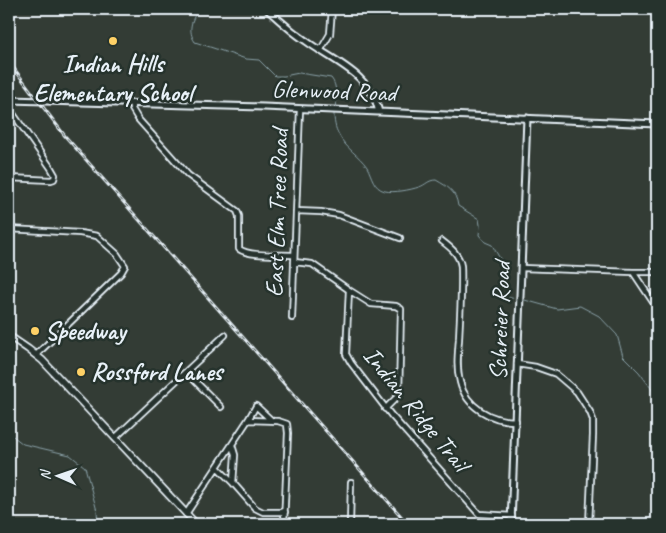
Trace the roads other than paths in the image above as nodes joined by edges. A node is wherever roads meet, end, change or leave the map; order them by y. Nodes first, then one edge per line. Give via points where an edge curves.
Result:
1 (267, 9) edge
2 (332, 9) edge
3 (383, 9) edge
4 (320, 51) junction
5 (9, 100) edge
6 (132, 104) junction
7 (9, 108) edge
8 (300, 109) junction
9 (379, 112) junction
10 (527, 118) junction
11 (657, 124) edge
12 (9, 178) edge
13 (296, 211) junction
14 (9, 229) edge
15 (400, 238) dead end
16 (442, 241) dead end
17 (294, 254) junction
18 (294, 262) junction
19 (521, 268) junction
20 (633, 272) junction
21 (657, 272) edge
22 (349, 290) junction
23 (657, 308) edge
24 (292, 318) dead end
25 (226, 335) dead end
26 (9, 336) edge
27 (36, 355) junction
28 (517, 364) junction
29 (186, 372) junction
30 (221, 407) dead end
31 (385, 409) junction
32 (248, 420) junction
33 (271, 420) junction
34 (516, 420) junction
35 (115, 438) junction
36 (232, 445) junction
37 (218, 467) junction
38 (351, 482) dead end
39 (233, 483) junction
40 (285, 512) junction
41 (186, 514) junction
42 (512, 516) junction
43 (196, 524) edge
44 (284, 524) edge
45 (350, 524) edge
46 (512, 524) edge
47 (590, 524) edge

1 - 4 street
2 - 3 street
2 - 4 street via 331,29
4 - 9 street via 357,74
5 - 6 street, Glenwood Road
6 - 8 street, Glenwood Road
6 - 17 street via 134,114 188,175 237,211 239,249 252,253
7 - 12 street via 55,176 51,180
8 - 9 street, Glenwood Road
8 - 13 street, East Elm Tree Road
9 - 10 street, Glenwood Road
10 - 11 street, Glenwood Road
10 - 19 street, Schreier Road
13 - 15 street via 339,215
13 - 17 street, East Elm Tree Road
14 - 27 street via 97,236 118,254 125,266 122,273
16 - 34 street via 453,250 462,266 460,384 483,413 500,420
17 - 18 street, East Elm Tree Road
18 - 22 street via 312,264
18 - 24 street, East Elm Tree Road
19 - 20 street
19 - 28 street, Schreier Road
20 - 21 street
20 - 23 street
22 - 31 street, Indian Ridge Trail via 346,354
22 - 31 street via 371,304 401,309 399,395
25 - 29 street
26 - 27 main road
27 - 35 main road
28 - 34 street, Schreier Road
28 - 47 street via 556,374 577,392 590,412 593,422
29 - 30 street
29 - 35 street
31 - 42 street, Indian Ridge Trail via 479,514
32 - 33 street
32 - 33 street via 256,406
32 - 36 street
33 - 40 street via 284,422 288,427
34 - 42 street, Schreier Road
35 - 41 main road
36 - 37 street
36 - 39 street
37 - 39 street
37 - 41 street
38 - 45 street
39 - 40 street via 262,512
40 - 44 street
41 - 43 main road
42 - 46 street, Schreier Road

